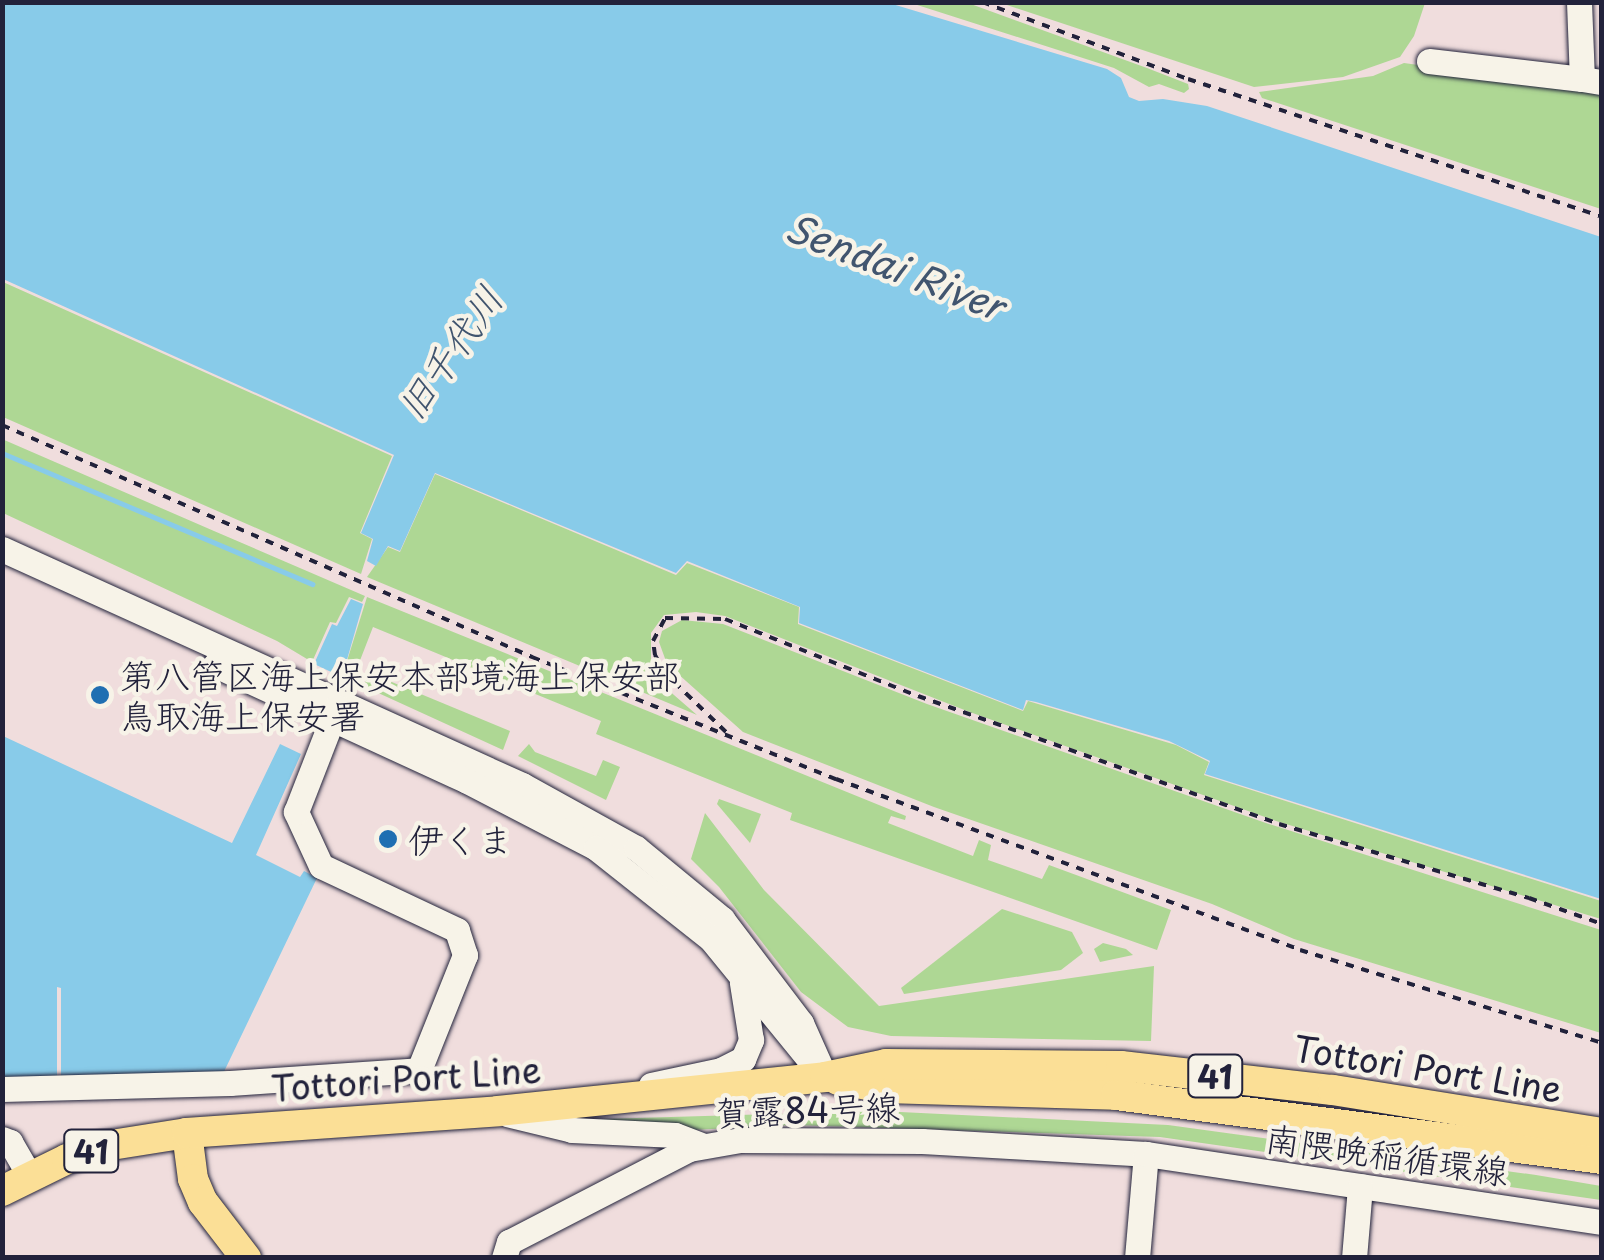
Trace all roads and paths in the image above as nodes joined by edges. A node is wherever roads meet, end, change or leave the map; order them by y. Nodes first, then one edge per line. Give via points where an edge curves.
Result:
1 (982, 2) edge
2 (1579, 2) edge
3 (1429, 60) dead end
4 (1592, 80) edge
5 (1602, 217) edge
6 (2, 426) edge
7 (2, 550) edge
8 (2, 567) edge
9 (336, 711) junction
10 (729, 736) junction
11 (1602, 924) edge
12 (739, 972) junction
13 (1602, 1043) edge
14 (826, 1078) junction
15 (2, 1090) edge
16 (628, 1096) junction
17 (498, 1112) junction
18 (1602, 1132) edge
19 (188, 1133) junction
20 (2, 1139) edge
21 (703, 1146) junction
22 (1146, 1154) junction
23 (1602, 1159) edge
24 (30, 1176) junction
25 (1360, 1186) junction
26 (2, 1191) edge
27 (1602, 1222) edge
28 (246, 1258) edge
29 (504, 1258) edge
30 (1137, 1258) edge
31 (1354, 1258) edge

1 - 5 path via 1188,79
2 - 4 street
3 - 4 street
6 - 10 path
7 - 9 street
8 - 9 street
9 - 12 street via 596,848 711,939
9 - 14 street via 565,808 636,848 722,920 801,1023
9 - 15 street via 296,812 321,866 457,930 465,955 419,1070
10 - 11 path via 655,655 652,641 665,618 725,619 918,696 1279,824
10 - 13 path via 1300,950
12 - 14 street
12 - 16 street via 751,1040 743,1059 721,1070 661,1080
14 - 16 main road, Tottori Port Line / 41
14 - 18 main road, Tottori Port Line / 41 via 886,1064 1121,1066 1333,1090
14 - 23 main road, Tottori Port Line / 41 via 885,1088 1196,1104
16 - 17 main road, Tottori Port Line / 41
17 - 19 main road, Tottori Port Line / 41
17 - 21 street via 572,1130 675,1136
19 - 24 main road, Tottori Port Line / 41 via 105,1146
19 - 28 main road via 203,1202
20 - 24 street
21 - 22 street, 賀露84号線 via 740,1140 922,1141
21 - 29 street, 賀露84号線 via 509,1242
22 - 25 street, 南隈晩稲循環線
22 - 30 street
24 - 26 main road, Tottori Port Line / 41
25 - 27 street, 南隈晩稲循環線
25 - 31 street

